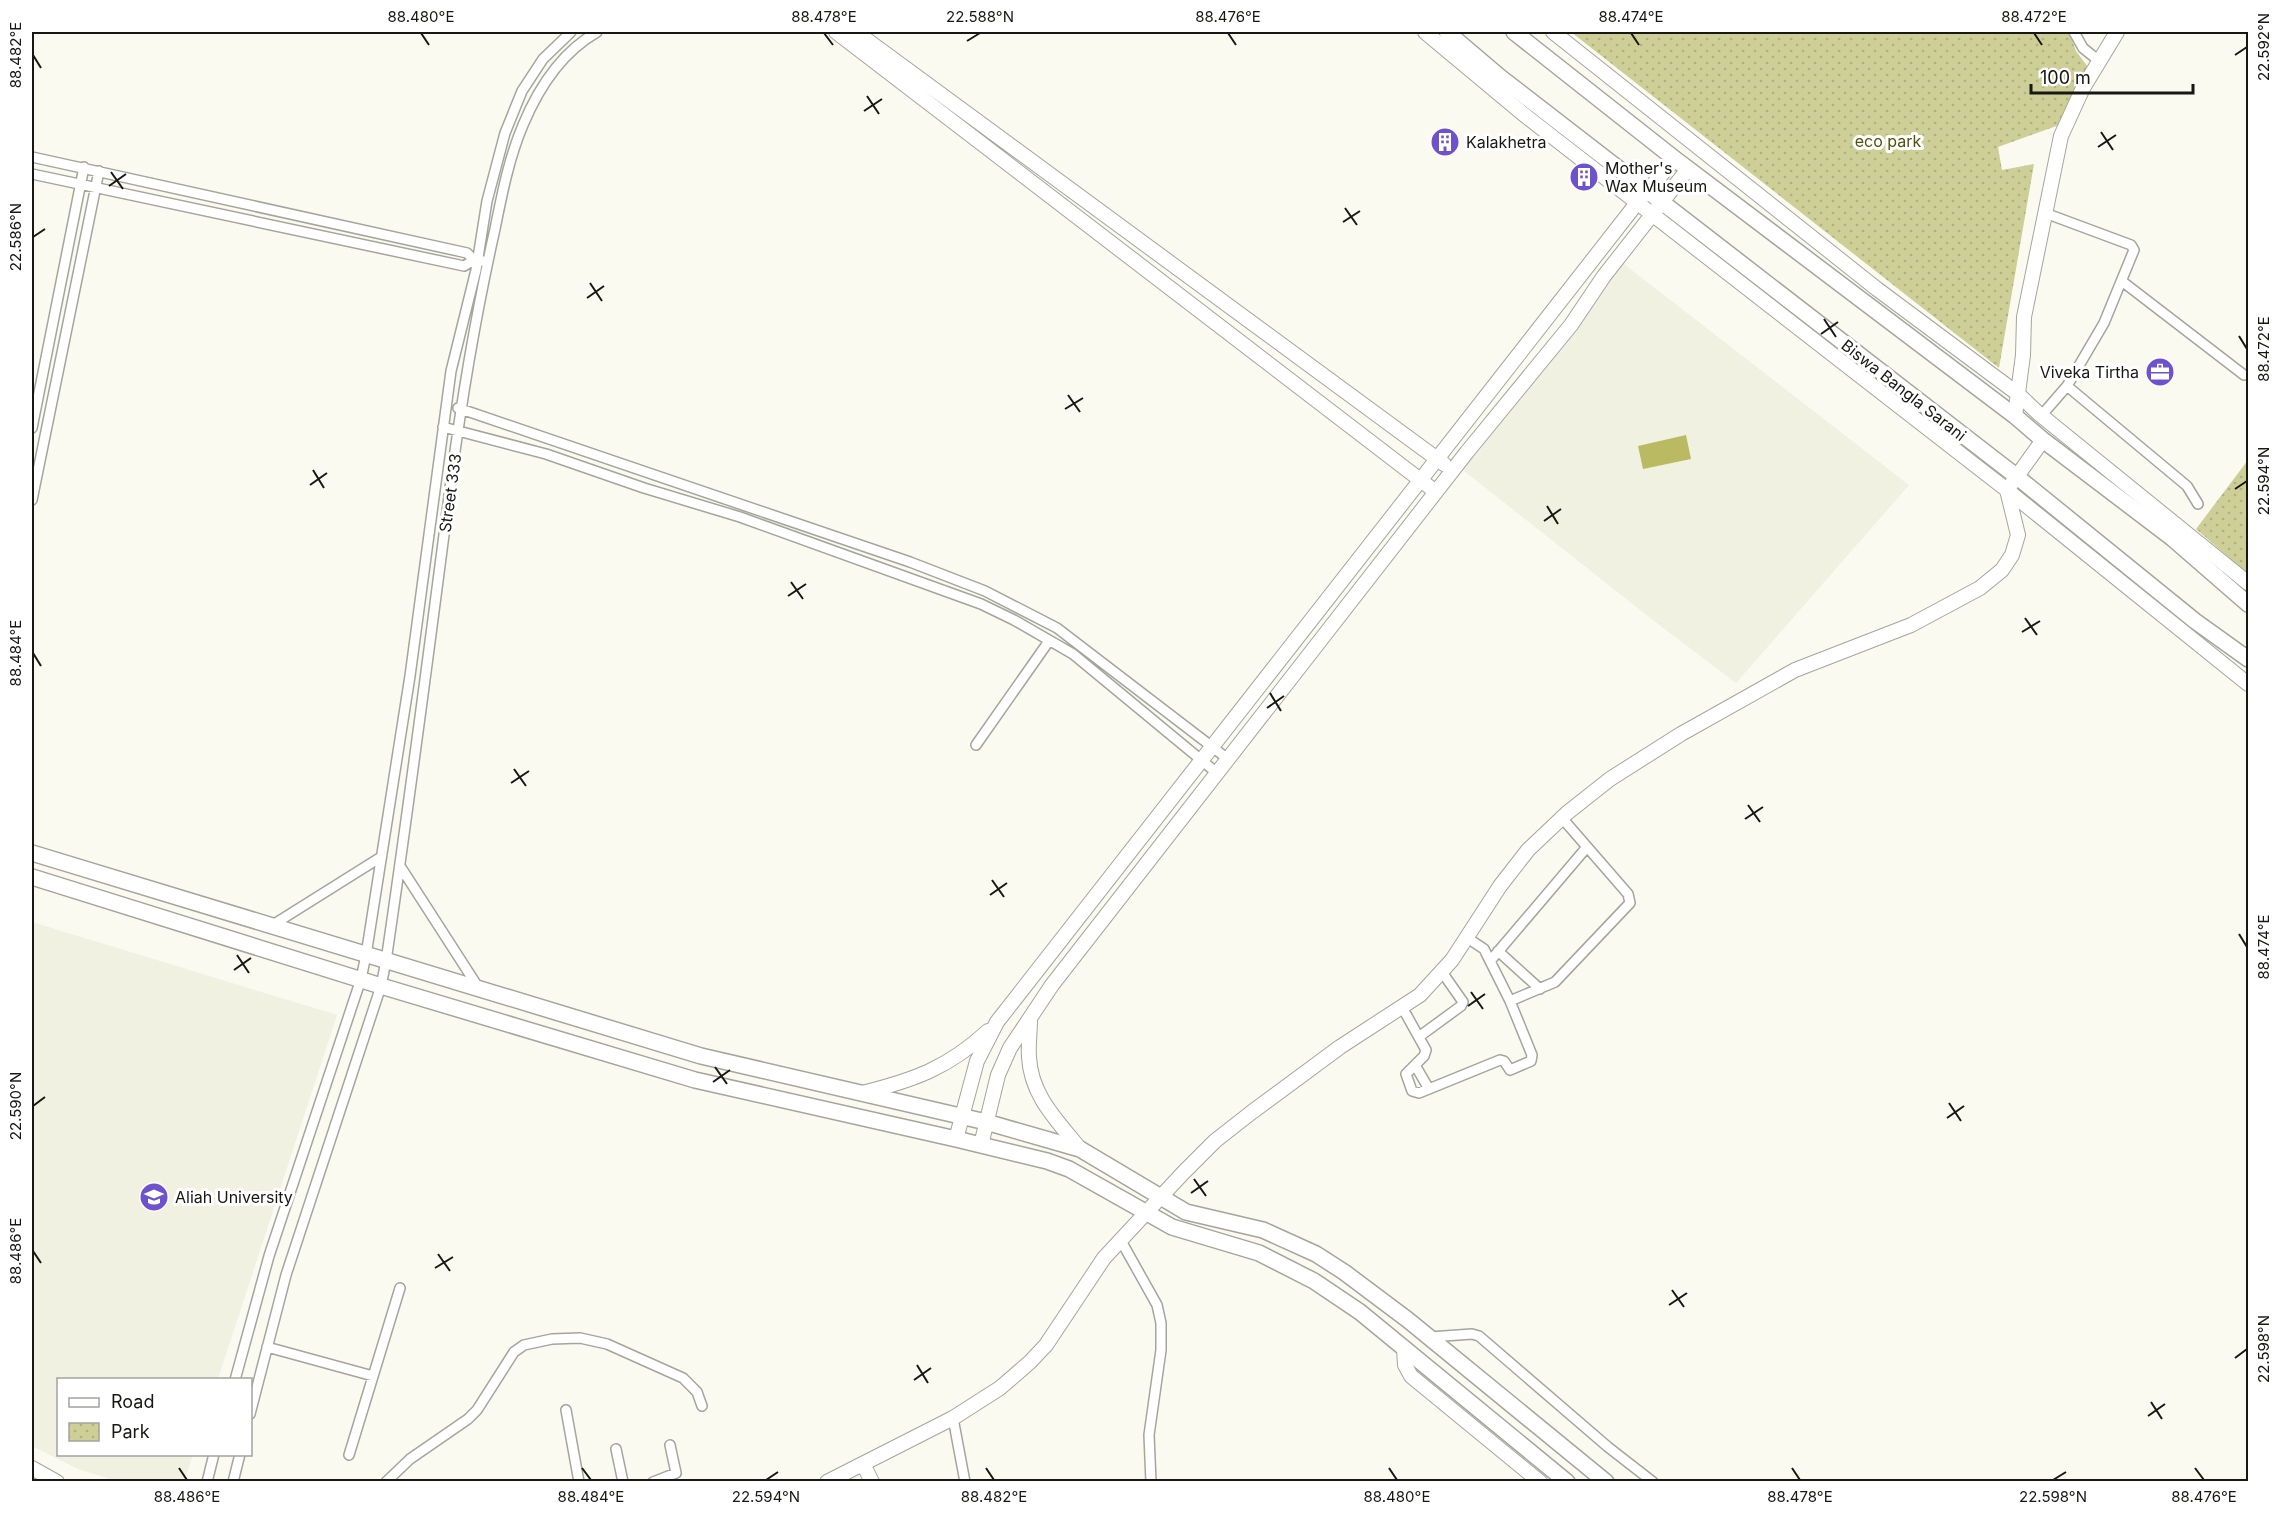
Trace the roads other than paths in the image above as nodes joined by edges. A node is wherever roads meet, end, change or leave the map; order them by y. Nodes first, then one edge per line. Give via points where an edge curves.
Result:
1 (571, 32) edge
2 (597, 32) edge
3 (836, 32) edge
4 (856, 32) edge
5 (1425, 32) edge
6 (1447, 32) edge
7 (1514, 32) edge
8 (1553, 32) edge
9 (2074, 32) edge
10 (2117, 32) edge
11 (2099, 61) junction
12 (32, 157) edge
13 (1675, 159) junction
14 (84, 167) junction
15 (1688, 168) junction
16 (99, 171) junction
17 (32, 174) edge
18 (82, 183) junction
19 (97, 186) junction
20 (1642, 198) junction
21 (1662, 203) junction
22 (2045, 213) junction
23 (1651, 214) junction
24 (480, 261) junction
25 (2123, 282) junction
26 (2244, 375) dead end
27 (2067, 386) junction
28 (2018, 394) junction
29 (446, 406) junction
30 (461, 408) junction
31 (2015, 416) junction
32 (2041, 416) junction
33 (442, 427) junction
34 (32, 428) edge
35 (458, 432) junction
36 (2043, 440) junction
37 (1436, 459) junction
38 (1453, 470) junction
39 (2016, 476) junction
40 (1420, 481) junction
41 (2007, 490) junction
42 (1436, 492) junction
43 (32, 500) edge
44 (2198, 504) dead end
45 (2248, 583) edge
46 (2248, 604) edge
47 (1049, 640) junction
48 (2248, 659) edge
49 (2248, 684) edge
50 (976, 745) dead end
51 (1211, 748) junction
52 (1228, 759) junction
53 (1201, 761) junction
54 (1217, 773) junction
55 (1562, 818) junction
56 (1587, 846) junction
57 (32, 853) edge
58 (381, 857) junction
59 (400, 866) junction
60 (32, 877) edge
61 (271, 926) junction
62 (1466, 937) junction
63 (1498, 951) junction
64 (366, 955) junction
65 (1491, 960) junction
66 (386, 961) junction
67 (1442, 972) junction
68 (361, 979) junction
69 (381, 986) junction
70 (1540, 989) junction
71 (480, 990) junction
72 (1510, 1000) junction
73 (1402, 1007) junction
74 (1030, 1020) junction
75 (997, 1022) junction
76 (1420, 1036) junction
77 (1415, 1065) junction
78 (1429, 1089) junction
79 (860, 1094) junction
80 (963, 1117) junction
81 (986, 1122) junction
82 (956, 1139) junction
83 (981, 1145) junction
84 (1080, 1149) junction
85 (1160, 1198) junction
86 (1148, 1213) junction
87 (1120, 1239) junction
88 (400, 1288) dead end
89 (1429, 1338) junction
90 (267, 1347) junction
91 (1404, 1349) junction
92 (373, 1376) junction
93 (236, 1378) edge
94 (252, 1406) edge
95 (702, 1406) dead end
96 (566, 1410) dead end
97 (953, 1418) junction
98 (670, 1445) dead end
99 (616, 1449) dead end
100 (349, 1455) dead end
101 (214, 1456) edge
102 (240, 1456) edge
103 (863, 1464) junction
104 (32, 1468) edge
105 (577, 1481) edge
106 (57, 1482) edge
107 (207, 1482) edge
108 (233, 1482) edge
109 (386, 1482) edge
110 (623, 1482) edge
111 (653, 1482) edge
112 (827, 1482) edge
113 (872, 1482) edge
114 (965, 1482) edge
115 (1151, 1482) edge
116 (1540, 1482) edge
117 (1567, 1482) edge
118 (1606, 1482) edge
119 (1653, 1482) edge

1 - 24 street via 532,74 509,123 487,201
2 - 24 street, Street 333 via 553,71 533,101
3 - 40 street
4 - 37 street
5 - 20 street via 1527,117
6 - 20 main road, Biswa Bangla Sarani
7 - 13 main road
8 - 28 street
9 - 11 street via 2083,48
10 - 11 street
11 - 22 street via 2061,136
12 - 14 street
13 - 15 main road
13 - 20 street
14 - 16 street
14 - 18 street
15 - 21 street
15 - 31 main road
16 - 19 street
16 - 24 street via 467,253
17 - 18 street
18 - 19 street
18 - 34 street
19 - 24 street via 464,266
19 - 43 street
20 - 21 main road, Biswa Bangla Sarani
20 - 23 street
20 - 37 street
21 - 23 street
21 - 39 main road, Biswa Bangla Sarani
22 - 25 street via 2131,245 2133,255
22 - 28 street via 2024,317
23 - 38 street via 1571,325
23 - 41 street
24 - 29 street, Street 333 via 451,371
24 - 30 street, Street 333
25 - 26 street
25 - 27 street
27 - 32 street
27 - 44 street via 2187,486
28 - 31 street
28 - 32 street
29 - 30 street
29 - 33 street, Street 333
30 - 35 street, Street 333
30 - 51 street via 985,591 1057,628
31 - 36 main road
32 - 45 street
33 - 35 street
33 - 58 street, Street 333 via 410,676
35 - 47 street via 546,454 740,516 981,604
35 - 59 street, Street 333
36 - 39 street
36 - 46 main road via 2172,538
37 - 38 street
37 - 40 street
38 - 42 street
39 - 41 street
39 - 48 main road, Biswa Bangla Sarani
40 - 42 street
40 - 51 street
41 - 49 street
41 - 55 street via 2019,535 2002,570 1980,588 1911,624 1795,670 1737,701 1610,779
42 - 52 street
47 - 50 street
47 - 53 street via 1072,654
51 - 52 street
51 - 53 street
52 - 54 street
53 - 54 street
53 - 75 street
54 - 74 street via 1052,985
55 - 56 street
55 - 62 street via 1516,863
56 - 63 street
56 - 70 street via 1631,900 1555,982
57 - 61 main road
58 - 61 street
58 - 64 street, Street 333
59 - 66 street, Street 333
59 - 71 street
60 - 68 main road
61 - 64 main road
62 - 65 street via 1484,949
62 - 67 street
63 - 65 street
63 - 70 street
64 - 66 main road
64 - 68 street, Street 333
65 - 72 street
66 - 69 street, Street 333
66 - 71 main road
67 - 73 street
67 - 76 street via 1463,1002
68 - 69 main road
68 - 93 street, Street 333 via 269,1256
69 - 82 main road via 695,1080
69 - 90 street, Street 333 via 286,1275
70 - 72 street
71 - 79 main road via 701,1056
72 - 78 street via 1532,1054 1531,1061 1510,1070 1500,1060
73 - 76 street
73 - 85 street via 1340,1047 1215,1141
74 - 81 street via 1010,1048 998,1075
74 - 84 street via 1029,1056 1035,1089
75 - 79 street via 959,1056 934,1070
75 - 80 street via 977,1061
76 - 77 street via 1426,1050
77 - 78 street
77 - 78 street via 1406,1074 1413,1091
79 - 80 main road
80 - 81 main road
80 - 82 street
81 - 83 street
81 - 84 main road
82 - 83 main road
83 - 86 main road via 1069,1169
84 - 85 main road
85 - 86 street
85 - 89 main road via 1186,1212 1263,1230 1316,1254 1375,1294
86 - 87 street
86 - 91 main road via 1185,1233 1259,1252 1314,1281
87 - 97 street via 1046,1345 1000,1388
87 - 115 street via 1157,1305 1161,1323 1149,1435
88 - 92 street
89 - 118 main road
89 - 119 street via 1479,1336
90 - 92 street
90 - 94 street, Street 333
91 - 116 street via 1405,1365 1411,1376
91 - 117 main road
92 - 100 street
95 - 109 street via 697,1392 683,1378 608,1344 580,1338 524,1345 514,1352 468,1419 410,1459
96 - 105 street
97 - 103 street
97 - 114 street
98 - 111 street via 676,1473
99 - 110 street
101 - 107 street
102 - 108 street
103 - 112 street
103 - 113 street
104 - 106 street

